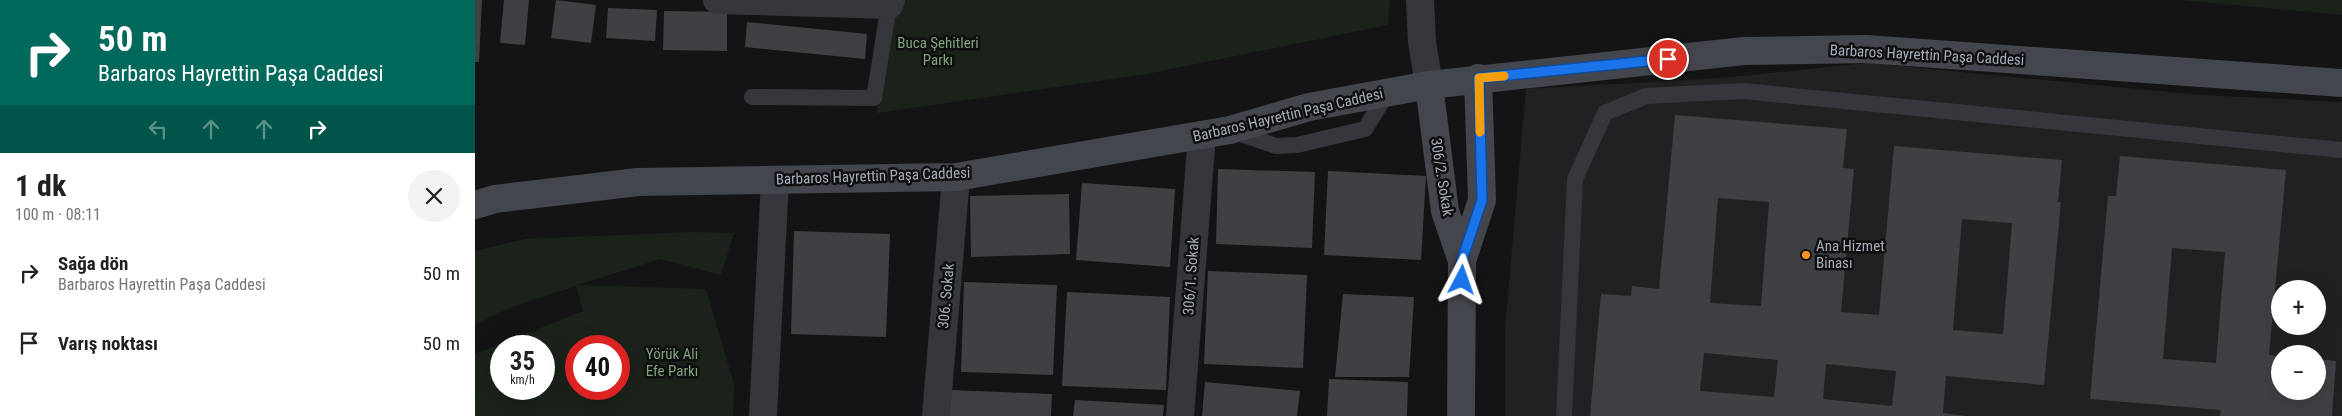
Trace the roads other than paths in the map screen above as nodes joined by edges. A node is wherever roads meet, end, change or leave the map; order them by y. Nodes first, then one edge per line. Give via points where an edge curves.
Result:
1 (717, 0) edge
2 (1420, 0) edge
3 (890, 2) edge
4 (1479, 78) junction
5 (2342, 82) edge
6 (1429, 85) junction
7 (752, 97) dead end
8 (1202, 135) junction
9 (2342, 150) edge
10 (956, 177) junction
11 (775, 180) junction
12 (475, 205) edge
13 (1462, 260) junction
14 (763, 416) edge
15 (936, 416) edge
16 (1180, 416) edge
17 (1461, 416) edge
18 (1564, 416) edge

1 - 3 street
2 - 6 street via 1421,36
3 - 7 lane via 874,98
4 - 5 main road, Barbaros Hayrettin Paşa Caddesi via 1744,51 1865,49
4 - 6 main road, Barbaros Hayrettin Paşa Caddesi
4 - 13 main road via 1482,200
6 - 8 main road, Barbaros Hayrettin Paşa Caddesi via 1309,107
6 - 13 main road, 306/2. Sokak via 1445,211
8 - 10 main road, Barbaros Hayrettin Paşa Caddesi
8 - 16 street, 306/1. Sokak
9 - 18 lane via 1743,91 1646,96 1605,112 1575,179
10 - 11 main road, Barbaros Hayrettin Paşa Caddesi
10 - 15 street, 306. Sokak
11 - 12 main road, Barbaros Hayrettin Paşa Caddesi via 637,182 495,199
11 - 14 street
13 - 17 main road, 306/2. Sokak

